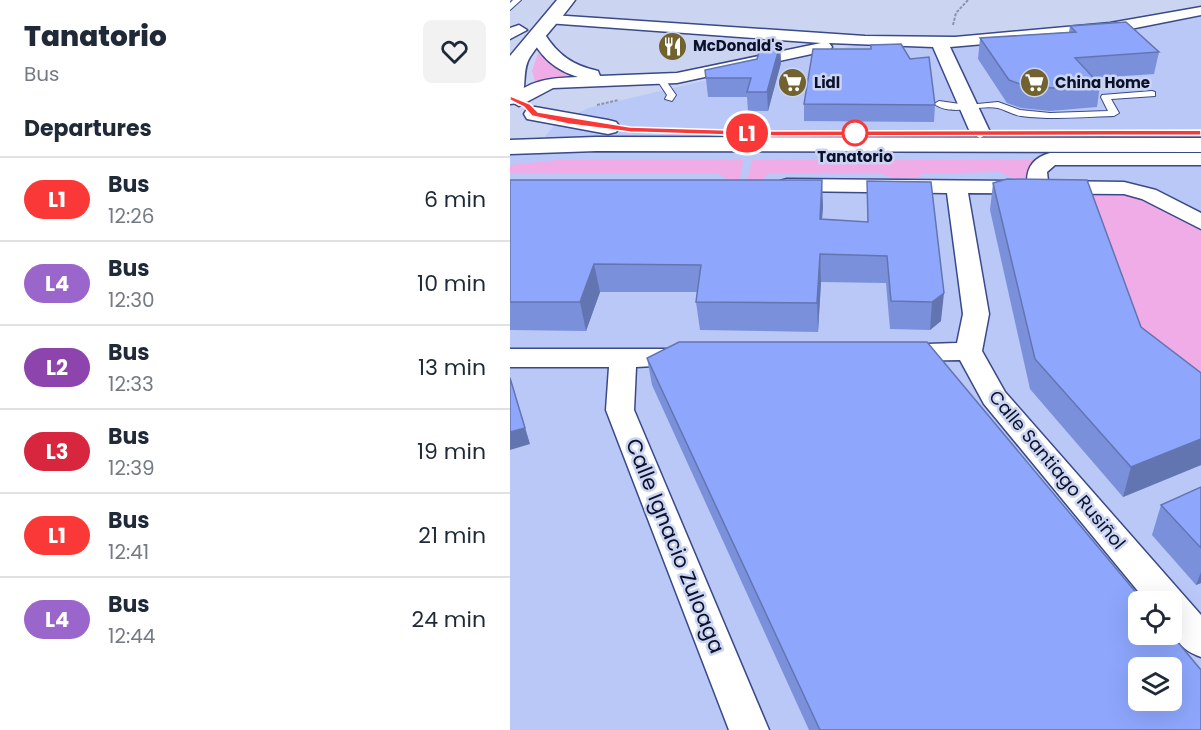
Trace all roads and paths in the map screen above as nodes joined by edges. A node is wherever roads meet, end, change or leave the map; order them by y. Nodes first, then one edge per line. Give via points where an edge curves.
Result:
1 (517, 0) edge
2 (545, 0) edge
3 (566, 0) edge
4 (510, 8) edge
5 (1201, 11) edge
6 (552, 20) junction
7 (519, 35) edge
8 (865, 40) junction
9 (939, 41) junction
10 (623, 80) junction
11 (661, 80) junction
12 (1152, 94) dead end
13 (669, 99) dead end
14 (519, 103) edge
15 (939, 104) dead end
16 (967, 108) junction
17 (980, 132) junction
18 (1201, 133) edge
19 (510, 140) edge
20 (1201, 145) edge
21 (510, 147) edge
22 (1201, 159) edge
23 (769, 185) edge
24 (1038, 186) junction
25 (957, 187) junction
26 (1201, 222) edge
27 (969, 351) junction
28 (873, 354) edge
29 (707, 357) edge
30 (510, 358) edge
31 (623, 359) junction
32 (1159, 591) edge
33 (1182, 618) edge
34 (1201, 640) edge
35 (749, 730) edge

1 - 4 lane
2 - 7 street
3 - 6 street
5 - 9 street via 1110,28
6 - 7 street
6 - 8 street
7 - 10 street via 567,67
7 - 14 street via 520,56 513,71
8 - 9 street
8 - 11 street
9 - 16 street
10 - 11 street
10 - 14 street via 550,83
11 - 13 lane via 672,95
12 - 16 lane via 1105,97 1114,113 1050,116 1019,113 998,105
14 - 17 street via 568,122 630,130
14 - 19 street via 523,132
15 - 16 lane
16 - 17 street
17 - 18 street
20 - 21 street
22 - 24 street via 1050,159 1037,170
23 - 25 street
24 - 25 street
24 - 26 street via 1135,189 1156,195
25 - 27 street via 975,314
27 - 28 street
27 - 32 street, Calle Santiago Rusiñol via 993,397
29 - 31 street
30 - 31 street
31 - 35 street, Calle Ignacio Zuloaga via 620,410
33 - 34 street

